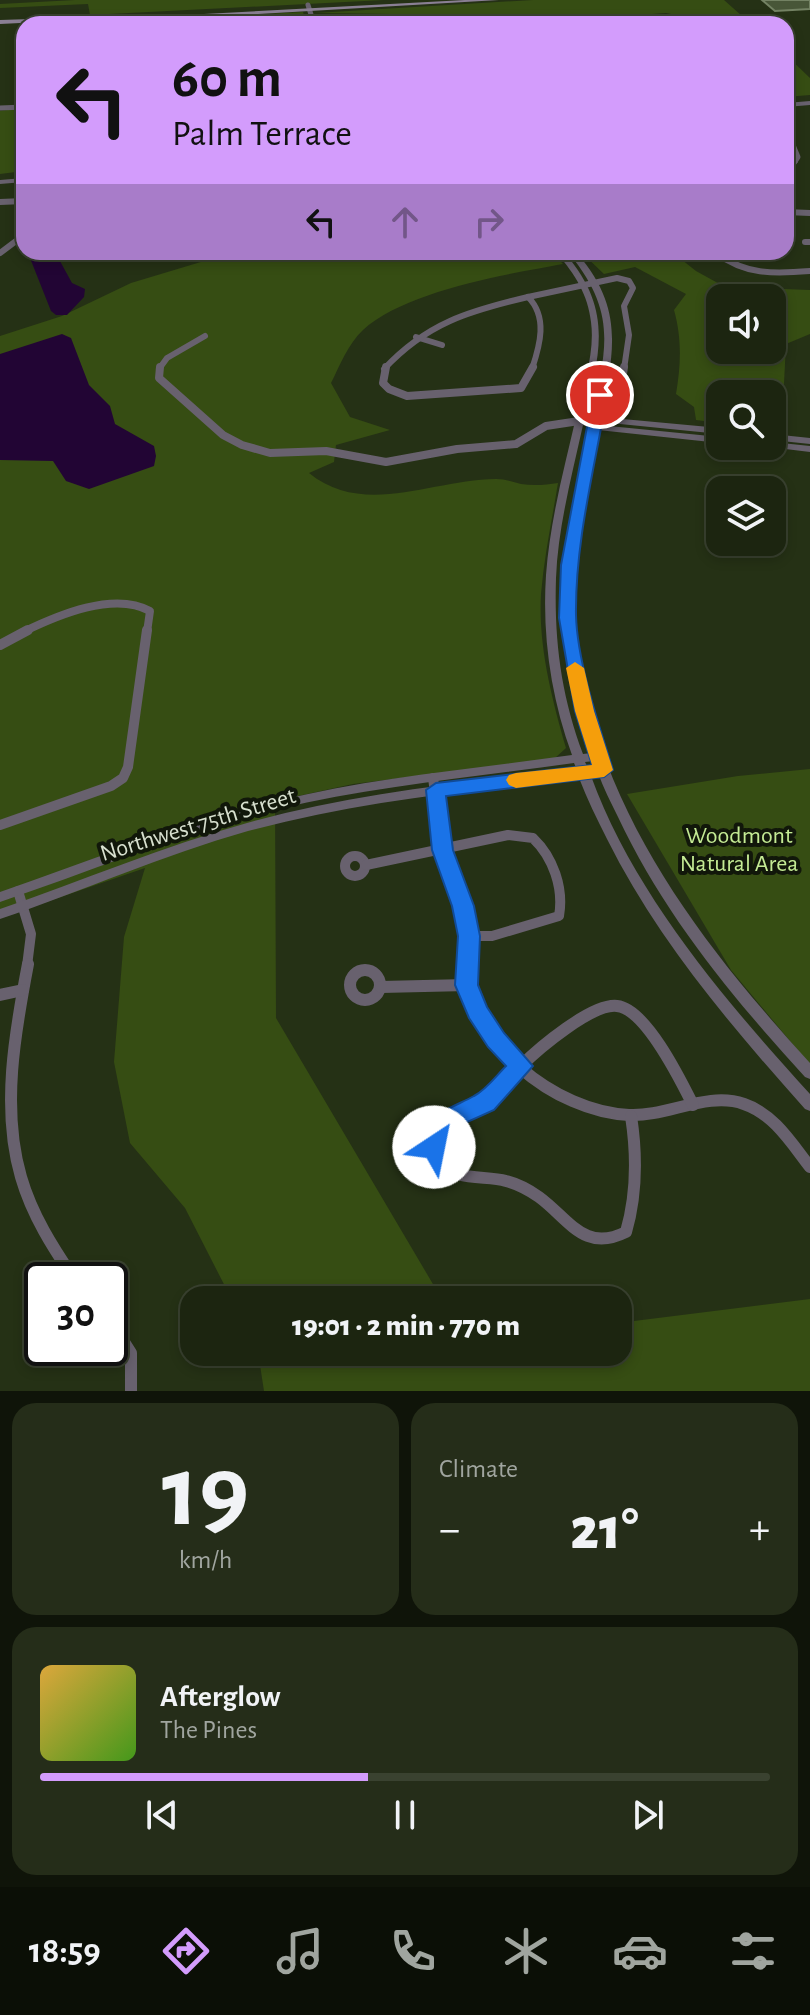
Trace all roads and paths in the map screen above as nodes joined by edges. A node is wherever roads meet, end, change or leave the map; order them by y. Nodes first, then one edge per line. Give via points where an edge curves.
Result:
1 (409, 0) edge
2 (496, 0) edge
3 (309, 8) junction
4 (154, 16) edge
5 (180, 16) edge
6 (312, 16) edge
7 (566, 260) edge
8 (579, 260) edge
9 (724, 260) edge
10 (810, 271) edge
11 (595, 280) junction
12 (583, 283) junction
13 (528, 297) junction
14 (205, 336) dead end
15 (416, 337) junction
16 (442, 345) dead end
17 (627, 403) dead end
18 (579, 421) junction
19 (596, 423) junction
20 (706, 430) edge
21 (706, 438) edge
22 (786, 438) edge
23 (810, 441) edge
24 (786, 446) edge
25 (810, 449) edge
26 (0, 645) edge
27 (598, 756) junction
28 (578, 759) junction
29 (604, 770) junction
30 (585, 773) junction
31 (434, 784) junction
32 (0, 825) edge
33 (443, 850) junction
34 (366, 865) dead end
35 (18, 891) junction
36 (0, 897) edge
37 (25, 906) junction
38 (0, 914) edge
39 (469, 936) junction
40 (467, 985) junction
41 (381, 987) dead end
42 (23, 990) junction
43 (0, 995) edge
44 (521, 1066) junction
45 (810, 1073) edge
46 (810, 1104) edge
47 (693, 1105) junction
48 (631, 1116) junction
49 (810, 1167) edge
50 (61, 1262) edge
51 (128, 1348) edge
52 (131, 1391) edge

1 - 3 main road
2 - 3 main road
3 - 4 main road
3 - 5 main road
3 - 6 street
7 - 12 street
8 - 11 street
9 - 10 street via 748,272
11 - 12 street
11 - 17 street via 623,278 633,288 624,306 629,335 621,388
11 - 19 street via 604,297 609,333
12 - 13 street
12 - 18 street via 596,332
13 - 15 street via 443,320
13 - 15 street via 538,308 542,327 530,380 521,388 397,394 383,383 383,370
14 - 18 street via 163,360 159,378 223,435 270,453 326,451 386,462 516,444 546,426
15 - 16 street
18 - 19 street
18 - 28 street via 549,613 554,665
19 - 20 street
19 - 21 street
19 - 27 street via 569,565 567,618
22 - 23 street
24 - 25 street
26 - 32 street via 40,623 115,604 138,603 150,611 123,778
27 - 28 street, Northwest 75th Street
27 - 29 street
28 - 30 street
28 - 31 street, Northwest 75th Street
29 - 30 street, Northwest 75th Street
29 - 45 street via 649,863 681,914 720,970
30 - 31 street, Northwest 75th Street
30 - 46 street via 629,867 702,981
31 - 33 street
31 - 35 street, Northwest 75th Street via 354,789 276,806
31 - 37 street, Northwest 75th Street via 234,832
33 - 34 street
33 - 39 street
33 - 39 street via 508,835 533,838 545,850 562,898 559,916 552,920 492,936
35 - 36 street, Northwest 75th Street
35 - 37 street
37 - 38 street, Northwest 75th Street
37 - 42 street via 32,936
39 - 40 street
40 - 41 street
40 - 44 street via 490,1031
42 - 43 street
42 - 50 street via 9,1102 16,1171 44,1240
44 - 47 street via 589,1015 620,1006 640,1020 676,1069
44 - 48 street via 577,1102
44 - 48 street via 486,1103 437,1128 434,1147 439,1161 461,1175 521,1187 588,1239 603,1242 626,1232 631,1218
47 - 48 street
47 - 49 street via 749,1105 783,1133
51 - 52 street

